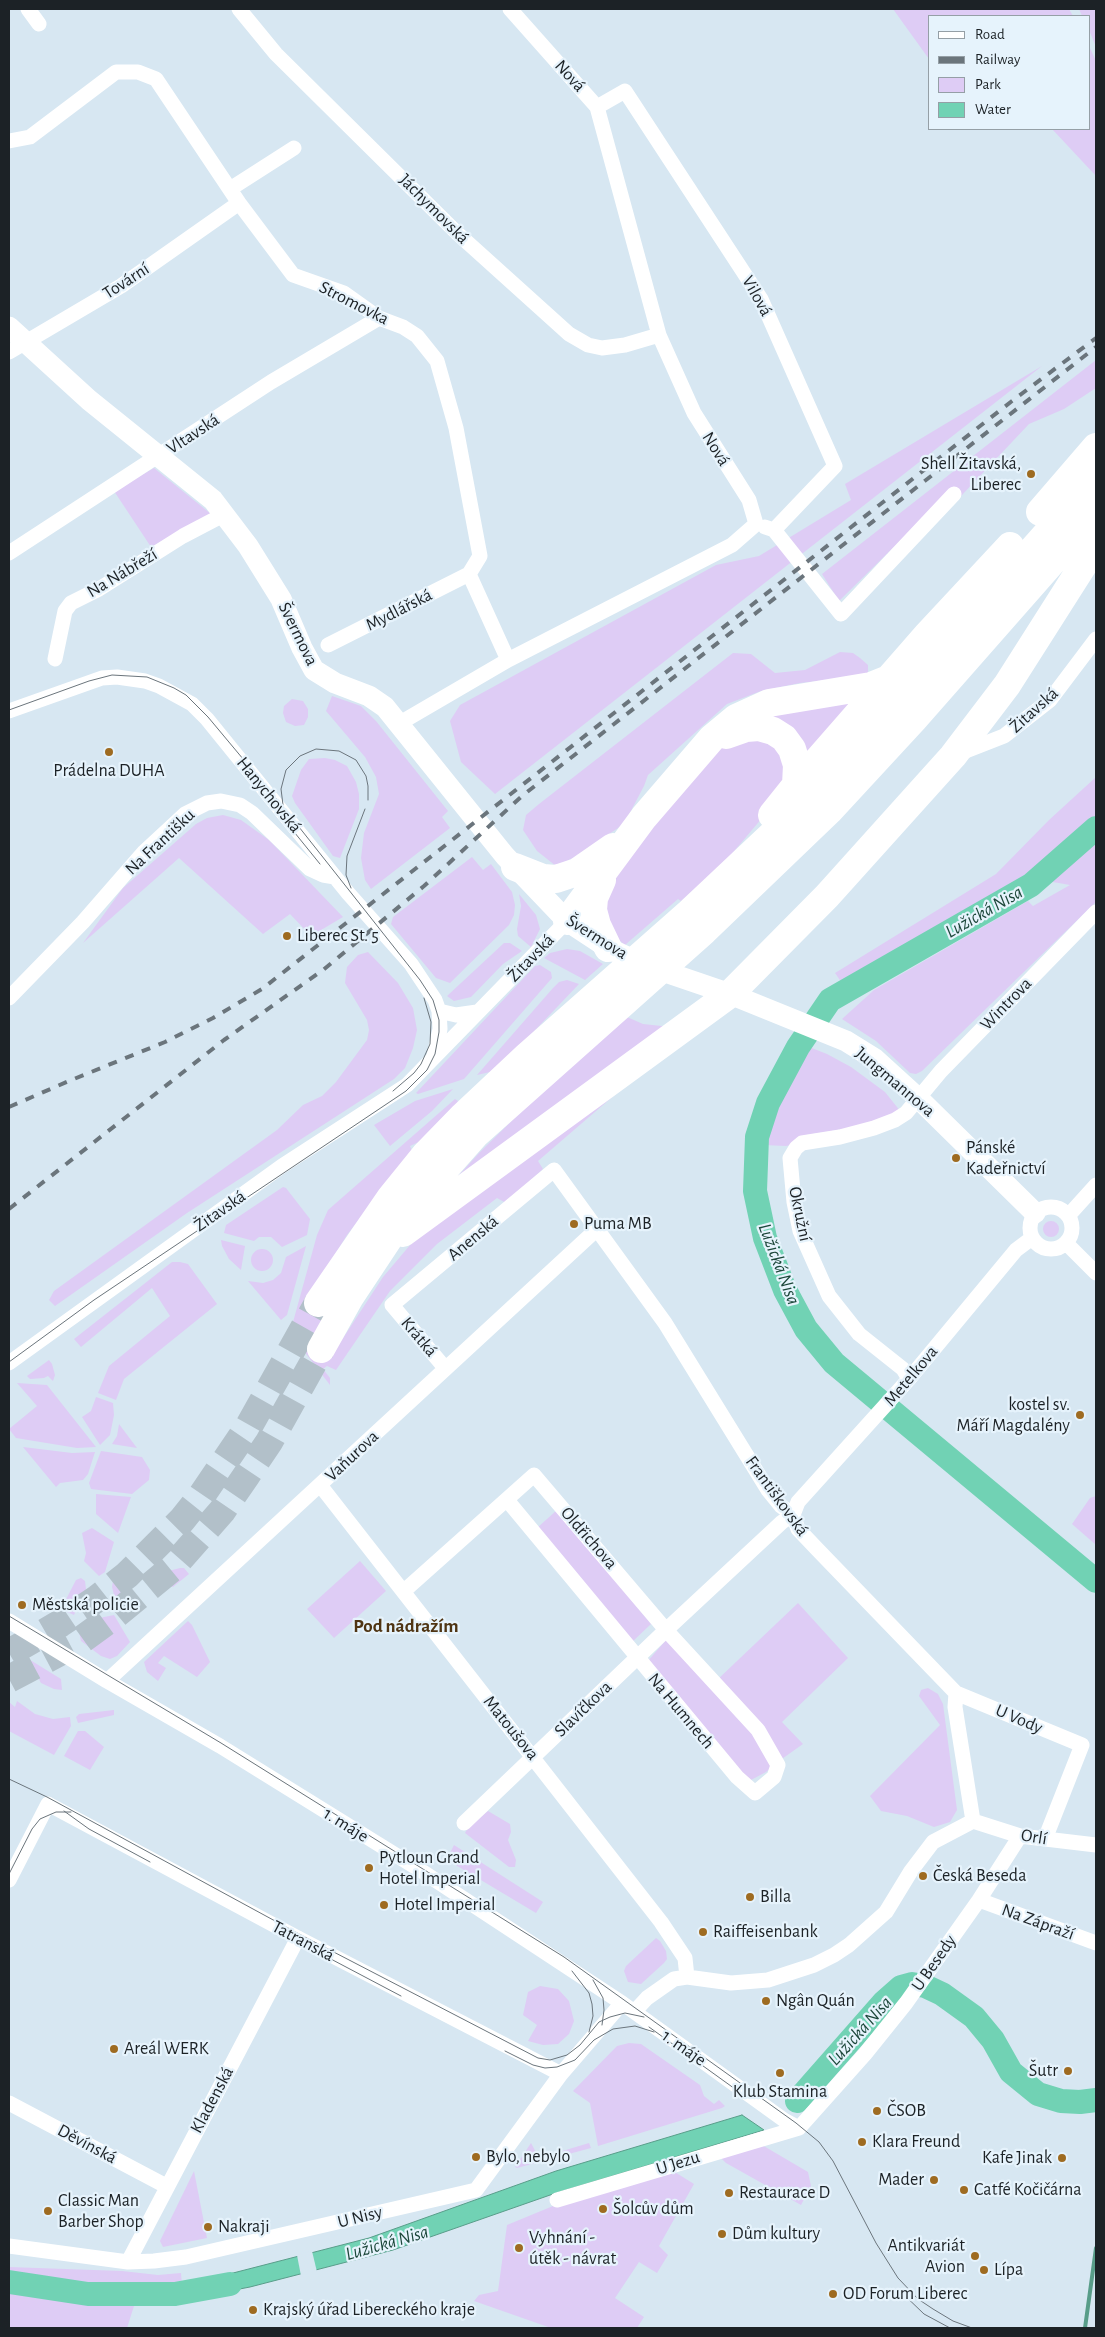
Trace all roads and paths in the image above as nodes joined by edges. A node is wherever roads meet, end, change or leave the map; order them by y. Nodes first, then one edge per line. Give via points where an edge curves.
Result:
1 (28, 9) edge
2 (239, 9) edge
3 (510, 9) edge
4 (39, 24) dead end
5 (597, 107) junction
6 (9, 141) edge
7 (294, 148) dead end
8 (230, 190) junction
9 (239, 203) junction
10 (379, 318) junction
11 (659, 335) junction
12 (14, 340) edge
13 (1096, 447) edge
14 (159, 456) junction
15 (1096, 478) edge
16 (954, 494) dead end
17 (1096, 512) edge
18 (225, 514) junction
19 (756, 524) junction
20 (774, 530) junction
21 (1096, 545) edge
22 (9, 553) edge
23 (469, 574) junction
24 (1096, 639) edge
25 (328, 645) dead end
26 (55, 659) dead end
27 (508, 660) junction
28 (892, 677) junction
29 (9, 711) edge
30 (400, 723) junction
31 (701, 750) junction
32 (953, 756) junction
33 (796, 785) junction
34 (629, 837) junction
35 (515, 867) junction
36 (335, 877) junction
37 (710, 893) junction
38 (1096, 912) edge
39 (567, 921) junction
40 (697, 922) junction
41 (608, 948) junction
42 (642, 964) joint
43 (730, 994) junction
44 (9, 998) edge
45 (439, 1011) junction
46 (477, 1012) junction
47 (590, 1016) junction
48 (433, 1060) junction
49 (918, 1099) junction
50 (554, 1170) joint
51 (1096, 1185) edge
52 (1035, 1213) junction
53 (1068, 1216) junction
54 (596, 1230) junction
55 (1032, 1238) junction
56 (1066, 1243) junction
57 (380, 1250) junction
58 (1096, 1273) edge
59 (318, 1303) tunnel mouth
60 (392, 1305) joint
61 (321, 1349) tunnel mouth
62 (9, 1364) edge
63 (445, 1368) junction
64 (909, 1379) junction
65 (320, 1485) junction
66 (507, 1500) junction
67 (793, 1515) junction
68 (404, 1591) junction
69 (9, 1621) edge
70 (666, 1630) junction
71 (637, 1658) junction
72 (107, 1681) junction
73 (956, 1693) junction
74 (534, 1756) junction
75 (755, 1793) joint
76 (973, 1821) junction
77 (464, 1822) dead end
78 (1020, 1836) junction
79 (1045, 1839) junction
80 (1096, 1845) edge
81 (9, 1880) edge
82 (980, 1900) junction
83 (298, 1938) junction
84 (1096, 1943) edge
85 (687, 1977) junction
86 (629, 2007) junction
87 (561, 2074) junction
88 (9, 2103) edge
89 (799, 2128) junction
90 (166, 2186) junction
91 (557, 2200) dead end
92 (9, 2246) edge
93 (128, 2262) junction

1 - 4 street
2 - 11 street, Jáchymovská via 276,54 457,233 569,334 583,343 602,348
3 - 5 street, Nová
5 - 11 street, Nová
5 - 20 street, Vilová via 625,91 761,299 835,466
6 - 8 street, Stromovka via 30,137 116,72 138,72 156,79
7 - 8 street
8 - 9 street, Stromovka
9 - 10 street, Stromovka via 293,275 344,293
9 - 12 street, Tovární via 121,286
10 - 14 street, Vltavská via 271,382
10 - 23 street, Stromovka via 417,336 437,361 456,428 480,556
11 - 19 street, Nová via 694,413 748,500
12 - 14 street, Švermova
13 - 28 highway
14 - 18 street, Švermova via 197,485
14 - 22 street, Vltavská
15 - 37 highway via 818,790
16 - 20 street via 841,614
17 - 40 highway via 829,811
18 - 26 street, Na Nábřeží via 71,603 65,611
18 - 30 street, Švermova via 281,599 314,670 335,683 369,696
19 - 20 street
19 - 27 street via 732,545
21 - 32 highway via 1007,685
23 - 25 street, Mydlářská
23 - 27 street
24 - 32 street, Žitavská via 1050,700 1004,736
27 - 30 street
28 - 31 highway via 871,686 769,702 736,718
28 - 33 highway
29 - 36 street, Hanychovská via 102,678 126,677 166,690 192,704 207,719
30 - 35 street, Švermova via 431,766
31 - 33 highway via 729,733 746,728 773,731 792,749 797,765
31 - 34 highway
32 - 43 highway via 827,896
33 - 37 highway
34 - 35 highway via 577,872 556,879 543,878
34 - 39 highway
34 - 41 highway via 602,879 594,898 596,925
35 - 39 street, Švermova
36 - 44 street, Na Františku via 310,869 240,805 222,801 207,803 185,814 144,852 83,922
36 - 45 street, Hanychovská via 411,964
37 - 40 highway
38 - 49 street, Wintrova via 941,1070
39 - 41 street, Švermova
39 - 46 street, Žitavská
40 - 47 highway
41 - 42 street, Švermova
42 - 43 street, Jungmannova
43 - 49 street, Jungmannova via 846,1041 875,1060
43 - 57 highway
45 - 46 street via 456,1015
45 - 48 street via 440,1029
46 - 48 street, Žitavská
47 - 57 highway via 476,1134 416,1201
47 - 59 highway via 462,1117 425,1155 386,1204
48 - 62 street, Žitavská via 406,1085 282,1166
49 - 52 street, Jungmannova
49 - 64 street, Okružní via 896,1120 840,1137 802,1143 790,1158 800,1231 829,1296 858,1334 903,1369
50 - 54 street, Františkovská
50 - 60 street, Anenská
51 - 53 street
52 - 53 street via 1052,1207
52 - 55 street via 1030,1225
53 - 56 street via 1072,1230
54 - 63 street, Vaňurova
54 - 67 street, Františkovská via 665,1323 768,1490 780,1506
55 - 56 street via 1038,1246 1048,1250
55 - 64 street, Metelkova via 1016,1250
56 - 58 street
57 - 61 highway
60 - 63 street, Krátká
63 - 65 street, Vaňurova
64 - 67 street, Metelkova via 798,1502
65 - 68 street, Matoušova
65 - 72 street, Vaňurova
66 - 68 street, Oldřichova
66 - 70 street, Oldřichova via 534,1475
66 - 71 street
67 - 70 street
67 - 73 street, Františkovská via 798,1528 817,1549
68 - 74 street, Matoušova
69 - 72 street, 1. máje
70 - 71 street, Na Humnech
70 - 75 street, Oldřichova via 758,1730 778,1764 774,1777
71 - 74 street, Slavíčkova
71 - 75 street, Na Humnech via 737,1777
72 - 86 street, 1. máje via 298,1794
73 - 76 street via 955,1707
73 - 79 street, U Vody via 1082,1746
74 - 77 street, Slavíčkova
74 - 85 street, Matoušova via 676,1943 685,1958
76 - 78 street, Orlí
76 - 85 street via 933,1842 886,1912 834,1955 768,1980 731,1983
78 - 79 street, Orlí
78 - 82 street, U Besedy
79 - 80 street, Orlí
81 - 83 street, Tatranská via 48,1804
82 - 84 street, Na Zápraží
82 - 89 street, U Besedy via 906,2003
83 - 87 street, Tatranská
83 - 90 street, Kladenská
85 - 86 street, U Nisy via 674,1979
86 - 87 street, U Nisy
86 - 89 street, 1. máje
87 - 93 street, U Nisy via 476,2190 186,2257
88 - 90 street, Děvínská
89 - 91 street, U Jezu
90 - 93 street, Kladenská
92 - 93 street, U Nisy

